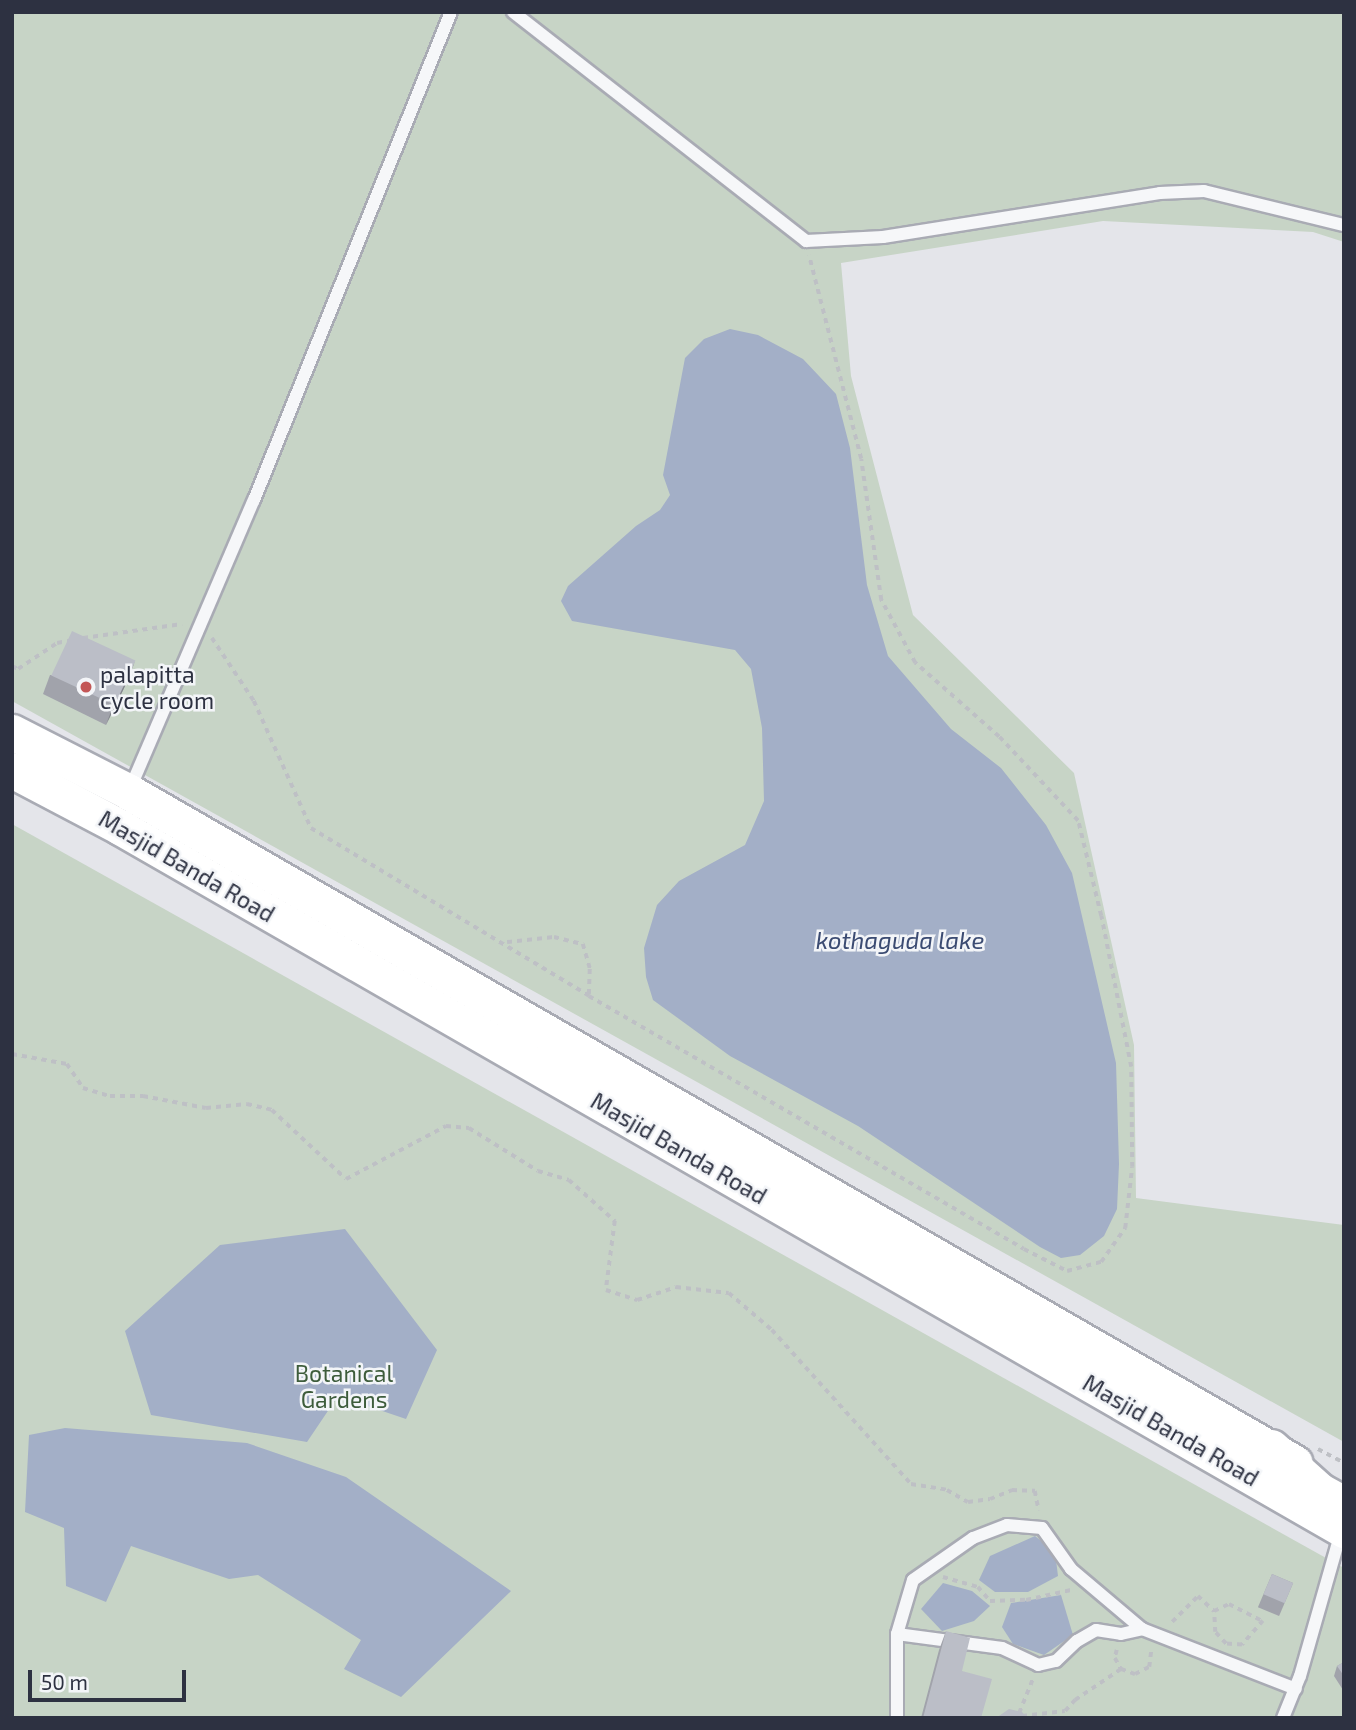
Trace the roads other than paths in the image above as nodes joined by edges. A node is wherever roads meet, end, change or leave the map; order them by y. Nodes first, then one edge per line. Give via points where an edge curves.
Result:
1 (451, 12) edge
2 (513, 12) edge
3 (1344, 225) edge
4 (12, 732) edge
5 (12, 770) edge
6 (128, 792) junction
7 (1271, 1449) joint
8 (1338, 1509) edge
9 (1142, 1629) junction
10 (897, 1634) junction
11 (1296, 1689) junction
12 (897, 1718) edge
13 (1283, 1718) edge

1 - 6 lane via 259,487
2 - 3 lane via 806,241 883,237 1160,193 1205,191
4 - 6 main road, Masjid Banda Road
5 - 8 main road, Masjid Banda Road
6 - 7 main road, Masjid Banda Road
7 - 8 main road
8 - 11 lane
9 - 10 lane via 1121,1634 1096,1630 1056,1661 1038,1665 1002,1648
9 - 10 lane via 1071,1569 1042,1528 1007,1525 973,1538 913,1580
9 - 11 lane
10 - 12 lane
11 - 13 lane

